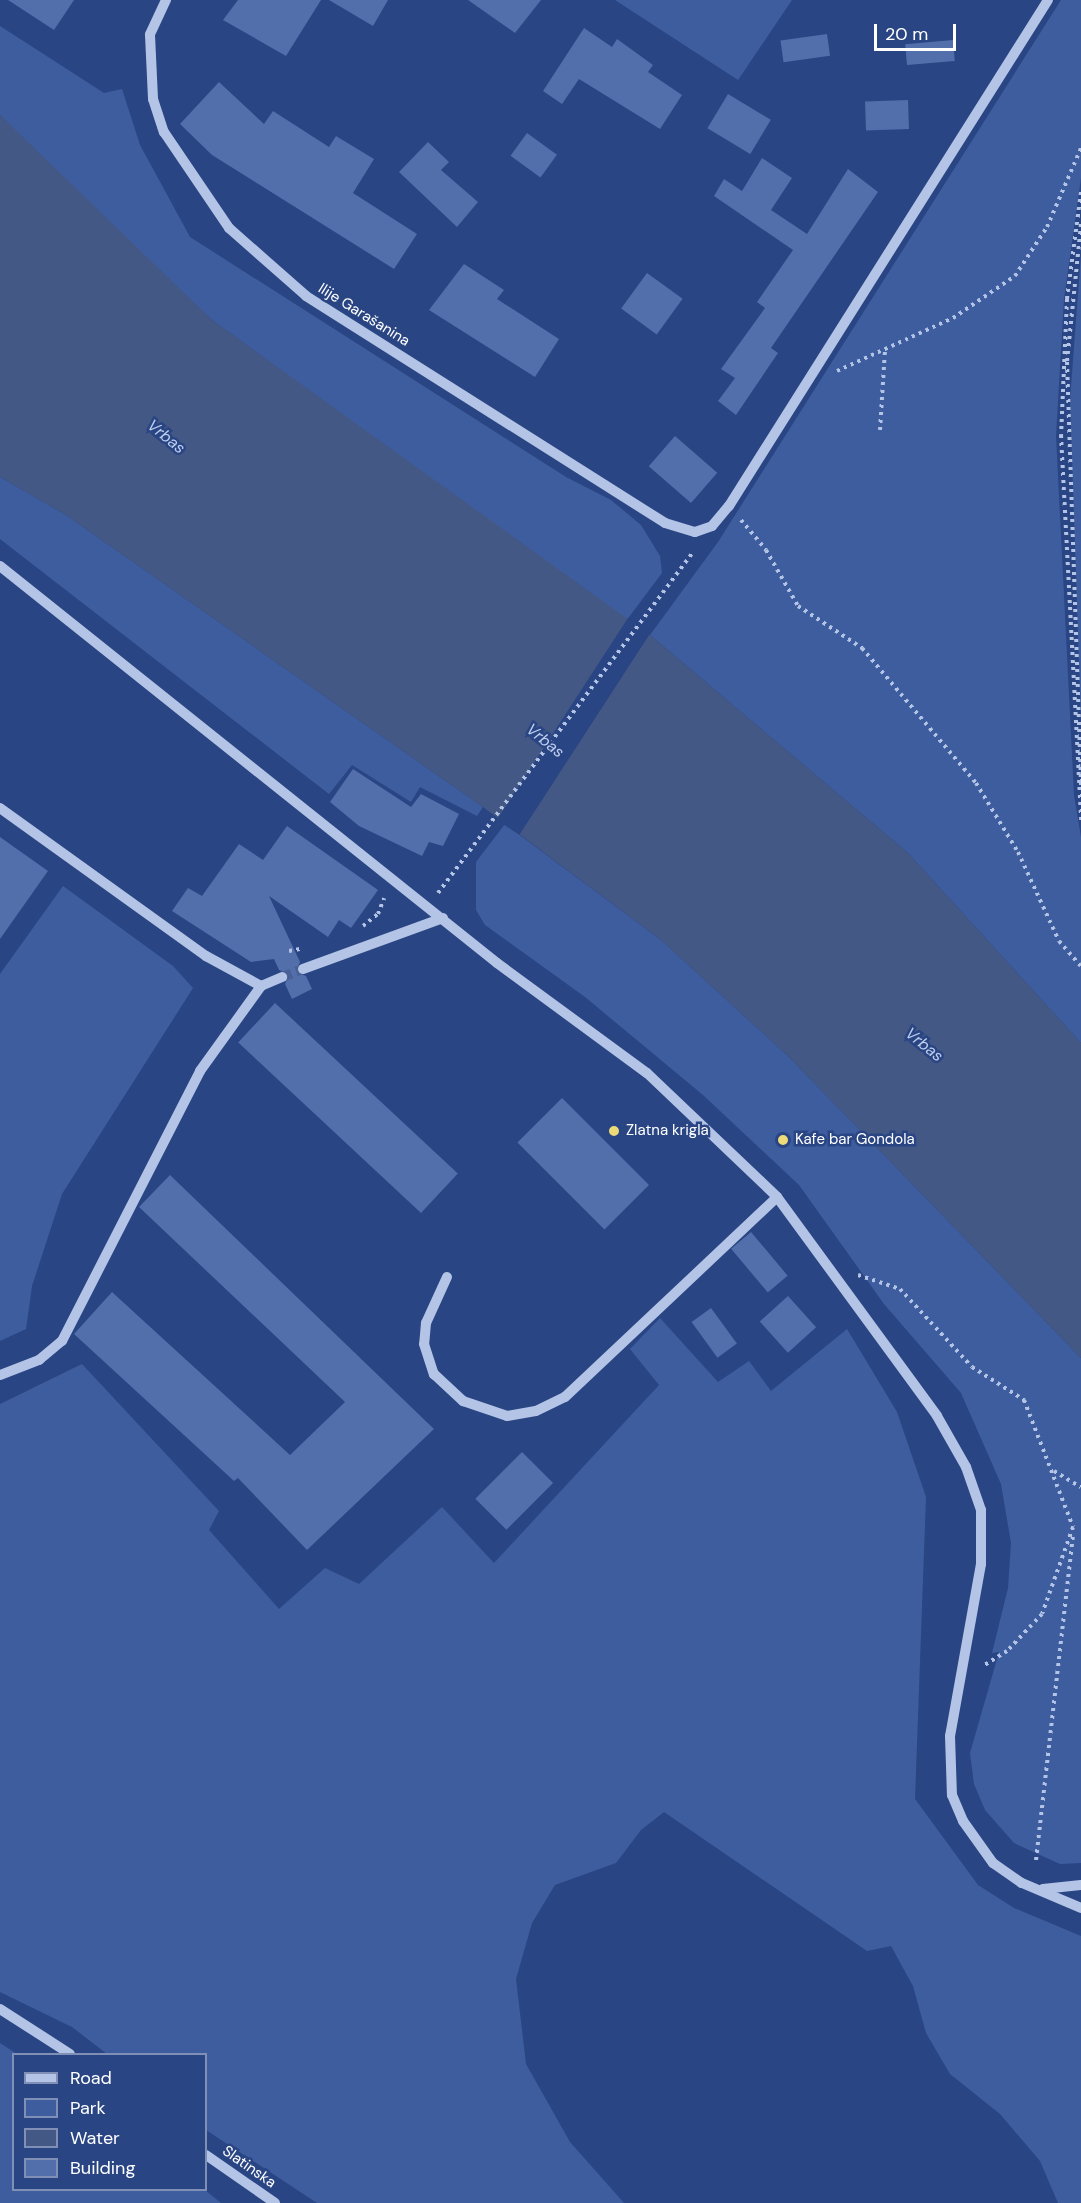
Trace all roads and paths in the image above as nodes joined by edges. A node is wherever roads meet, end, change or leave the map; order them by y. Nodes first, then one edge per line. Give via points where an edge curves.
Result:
1 (166, 0) edge
2 (1048, 0) edge
3 (1081, 148) edge
4 (1081, 192) edge
5 (1081, 224) edge
6 (885, 350) junction
7 (806, 383) junction
8 (880, 430) dead end
9 (729, 506) junction
10 (0, 566) edge
11 (680, 571) dead end
12 (1081, 788) edge
13 (0, 808) edge
14 (1081, 822) edge
15 (384, 894) dead end
16 (428, 907) junction
17 (443, 918) junction
18 (354, 930) dead end
19 (289, 951) dead end
20 (308, 954) dead end
21 (1081, 966) edge
22 (303, 969) tunnel mouth
23 (282, 977) tunnel mouth
24 (261, 986) junction
25 (777, 1197) junction
26 (858, 1274) dead end
27 (447, 1277) dead end
28 (0, 1375) edge
29 (1054, 1471) junction
30 (1081, 1487) edge
31 (1073, 1527) junction
32 (984, 1665) dead end
33 (1036, 1860) dead end
34 (1081, 1885) edge
35 (1029, 1887) junction
36 (1081, 1908) edge
37 (0, 2009) edge
38 (67, 2053) edge
39 (207, 2156) edge
40 (275, 2203) edge

1 - 9 street, Ilije Garašanina via 150,35 153,99 164,132 229,228 306,296 665,523 685,532 712,526
2 - 7 street
3 - 6 path via 1047,227 1015,276 953,318
4 - 14 path via 1067,300 1061,435
5 - 12 path via 1067,362
6 - 7 path
6 - 8 path
7 - 9 street
9 - 21 path via 766,550 798,606 862,648 976,783 1018,852 1059,941
10 - 16 street
11 - 16 path
13 - 24 street via 206,956
15 - 18 path via 378,914
16 - 17 street
17 - 22 street
17 - 25 street via 647,1073
19 - 20 path
23 - 24 street
24 - 28 street via 200,1071 62,1341 39,1360
25 - 27 street via 565,1397 536,1411 507,1416 464,1401 434,1374 424,1344 426,1323
25 - 35 street via 937,1416 966,1467 981,1510 981,1564 950,1736 952,1795 978,1845
26 - 29 path via 900,1289 972,1367 1024,1400
29 - 30 path
29 - 31 path
31 - 32 path via 1042,1614 1007,1651
31 - 33 path
34 - 35 street via 1054,1890
35 - 36 street
37 - 38 street
39 - 40 street, Slatinska

